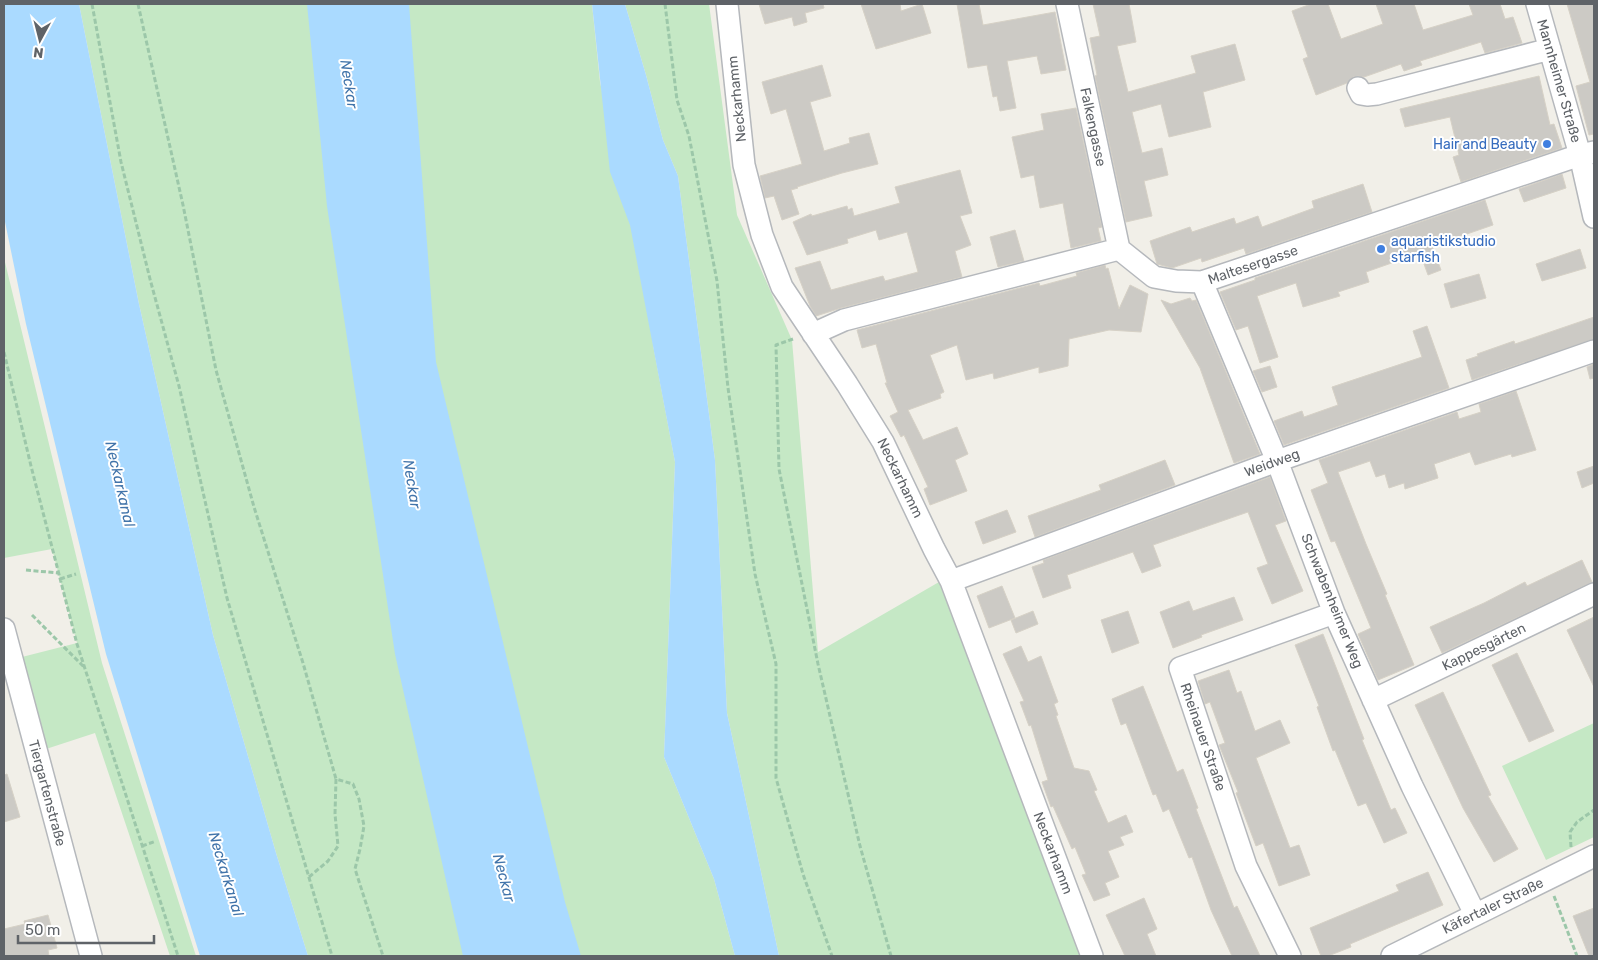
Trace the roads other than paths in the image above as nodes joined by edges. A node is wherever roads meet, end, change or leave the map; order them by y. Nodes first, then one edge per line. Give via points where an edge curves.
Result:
1 (727, 4) edge
2 (1067, 4) edge
3 (1537, 4) edge
4 (1550, 49) junction
5 (1358, 88) dead end
6 (1587, 153) edge
7 (1594, 217) edge
8 (1119, 250) junction
9 (1202, 282) junction
10 (813, 334) junction
11 (1594, 351) edge
12 (1277, 461) junction
13 (951, 581) junction
14 (1594, 594) edge
15 (1334, 612) junction
16 (4, 629) edge
17 (1373, 700) junction
18 (1586, 860) edge
19 (1475, 914) junction
20 (91, 956) edge
21 (1092, 956) edge
22 (1290, 956) edge
23 (1392, 956) edge

1 - 10 street, Neckarhamm via 744,165 762,235 782,287
2 - 8 street, Falkengasse
3 - 4 street, Mannheimer Straße
4 - 5 street via 1377,94 1367,96
4 - 6 street, Mannheimer Straße
6 - 7 street, Mannheimer Straße
6 - 9 street, Maltesergasse
8 - 9 street, Maltesergasse via 1154,277
8 - 10 street via 844,320
9 - 12 street, Schwabenheimer Weg
10 - 13 street, Neckarhamm via 883,442
11 - 12 street, Weidweg
12 - 13 street, Weidweg
12 - 15 street, Schwabenheimer Weg
13 - 21 street, Neckarhamm
14 - 17 street, Kappesgärten
15 - 17 street, Schwabenheimer Weg
15 - 22 street, Rheinauer Straße via 1180,668 1246,866
16 - 20 street, Tiergartenstraße
17 - 19 street, Schwabenheimer Weg
18 - 19 street, Käfertaler Straße
19 - 23 street, Käfertaler Straße

